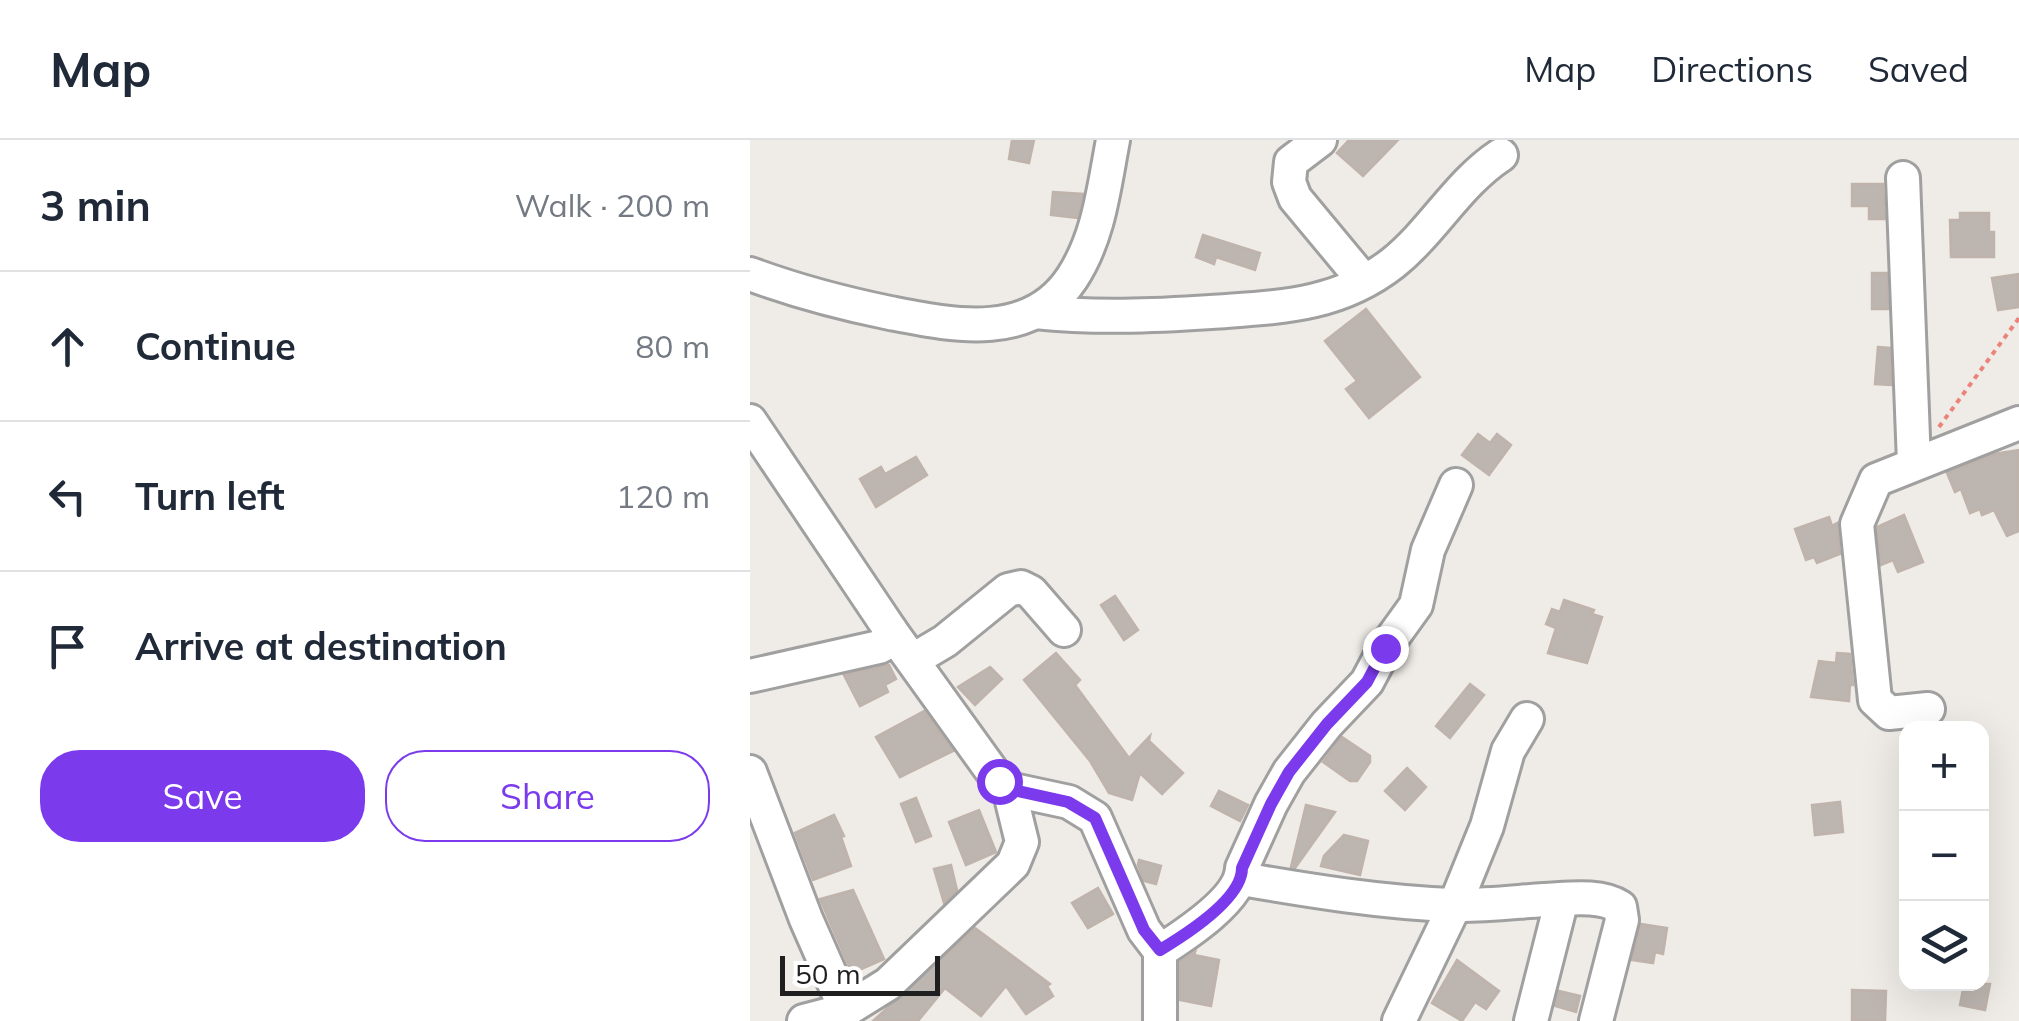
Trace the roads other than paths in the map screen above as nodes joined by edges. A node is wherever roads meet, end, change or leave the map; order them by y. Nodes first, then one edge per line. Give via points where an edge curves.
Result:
1 (1113, 140) edge
2 (1320, 140) edge
3 (1501, 155) dead end
4 (1903, 178) dead end
5 (750, 274) edge
6 (1364, 281) junction
7 (1035, 312) junction
8 (750, 421) edge
9 (2019, 423) edge
10 (1923, 460) junction
11 (1456, 484) dead end
12 (1064, 630) dead end
13 (892, 631) junction
14 (914, 660) junction
15 (750, 676) edge
16 (1928, 710) dead end
17 (1528, 719) dead end
18 (750, 772) edge
19 (1010, 789) junction
20 (1242, 879) junction
21 (1562, 899) junction
22 (1455, 905) junction
23 (1160, 950) junction
24 (846, 1010) junction
25 (804, 1021) edge
26 (1160, 1021) edge
27 (1399, 1021) edge
28 (1532, 1021) edge
29 (1596, 1021) edge

1 - 7 street via 1081,262 1069,283
2 - 6 street via 1290,162 1292,192
3 - 6 street via 1411,247
4 - 10 street
5 - 7 street via 811,297 951,325 983,326
6 - 7 street via 1332,296 1262,311 1105,318
8 - 13 street
9 - 10 street
10 - 16 street via 1876,480 1857,524 1875,700 1889,713
11 - 20 street via 1428,550 1416,605 1367,682 1289,772
12 - 14 street via 1022,586
13 - 14 street
13 - 15 street via 880,647
14 - 19 street
17 - 22 street via 1508,751
18 - 24 street
19 - 23 street via 1068,802 1095,818 1144,930
19 - 24 street via 1022,839 1016,861 888,984
20 - 22 street
20 - 23 street via 1190,932
21 - 22 street
21 - 28 street
21 - 29 street via 1602,900 1622,910
22 - 27 street
23 - 26 street
24 - 25 street

